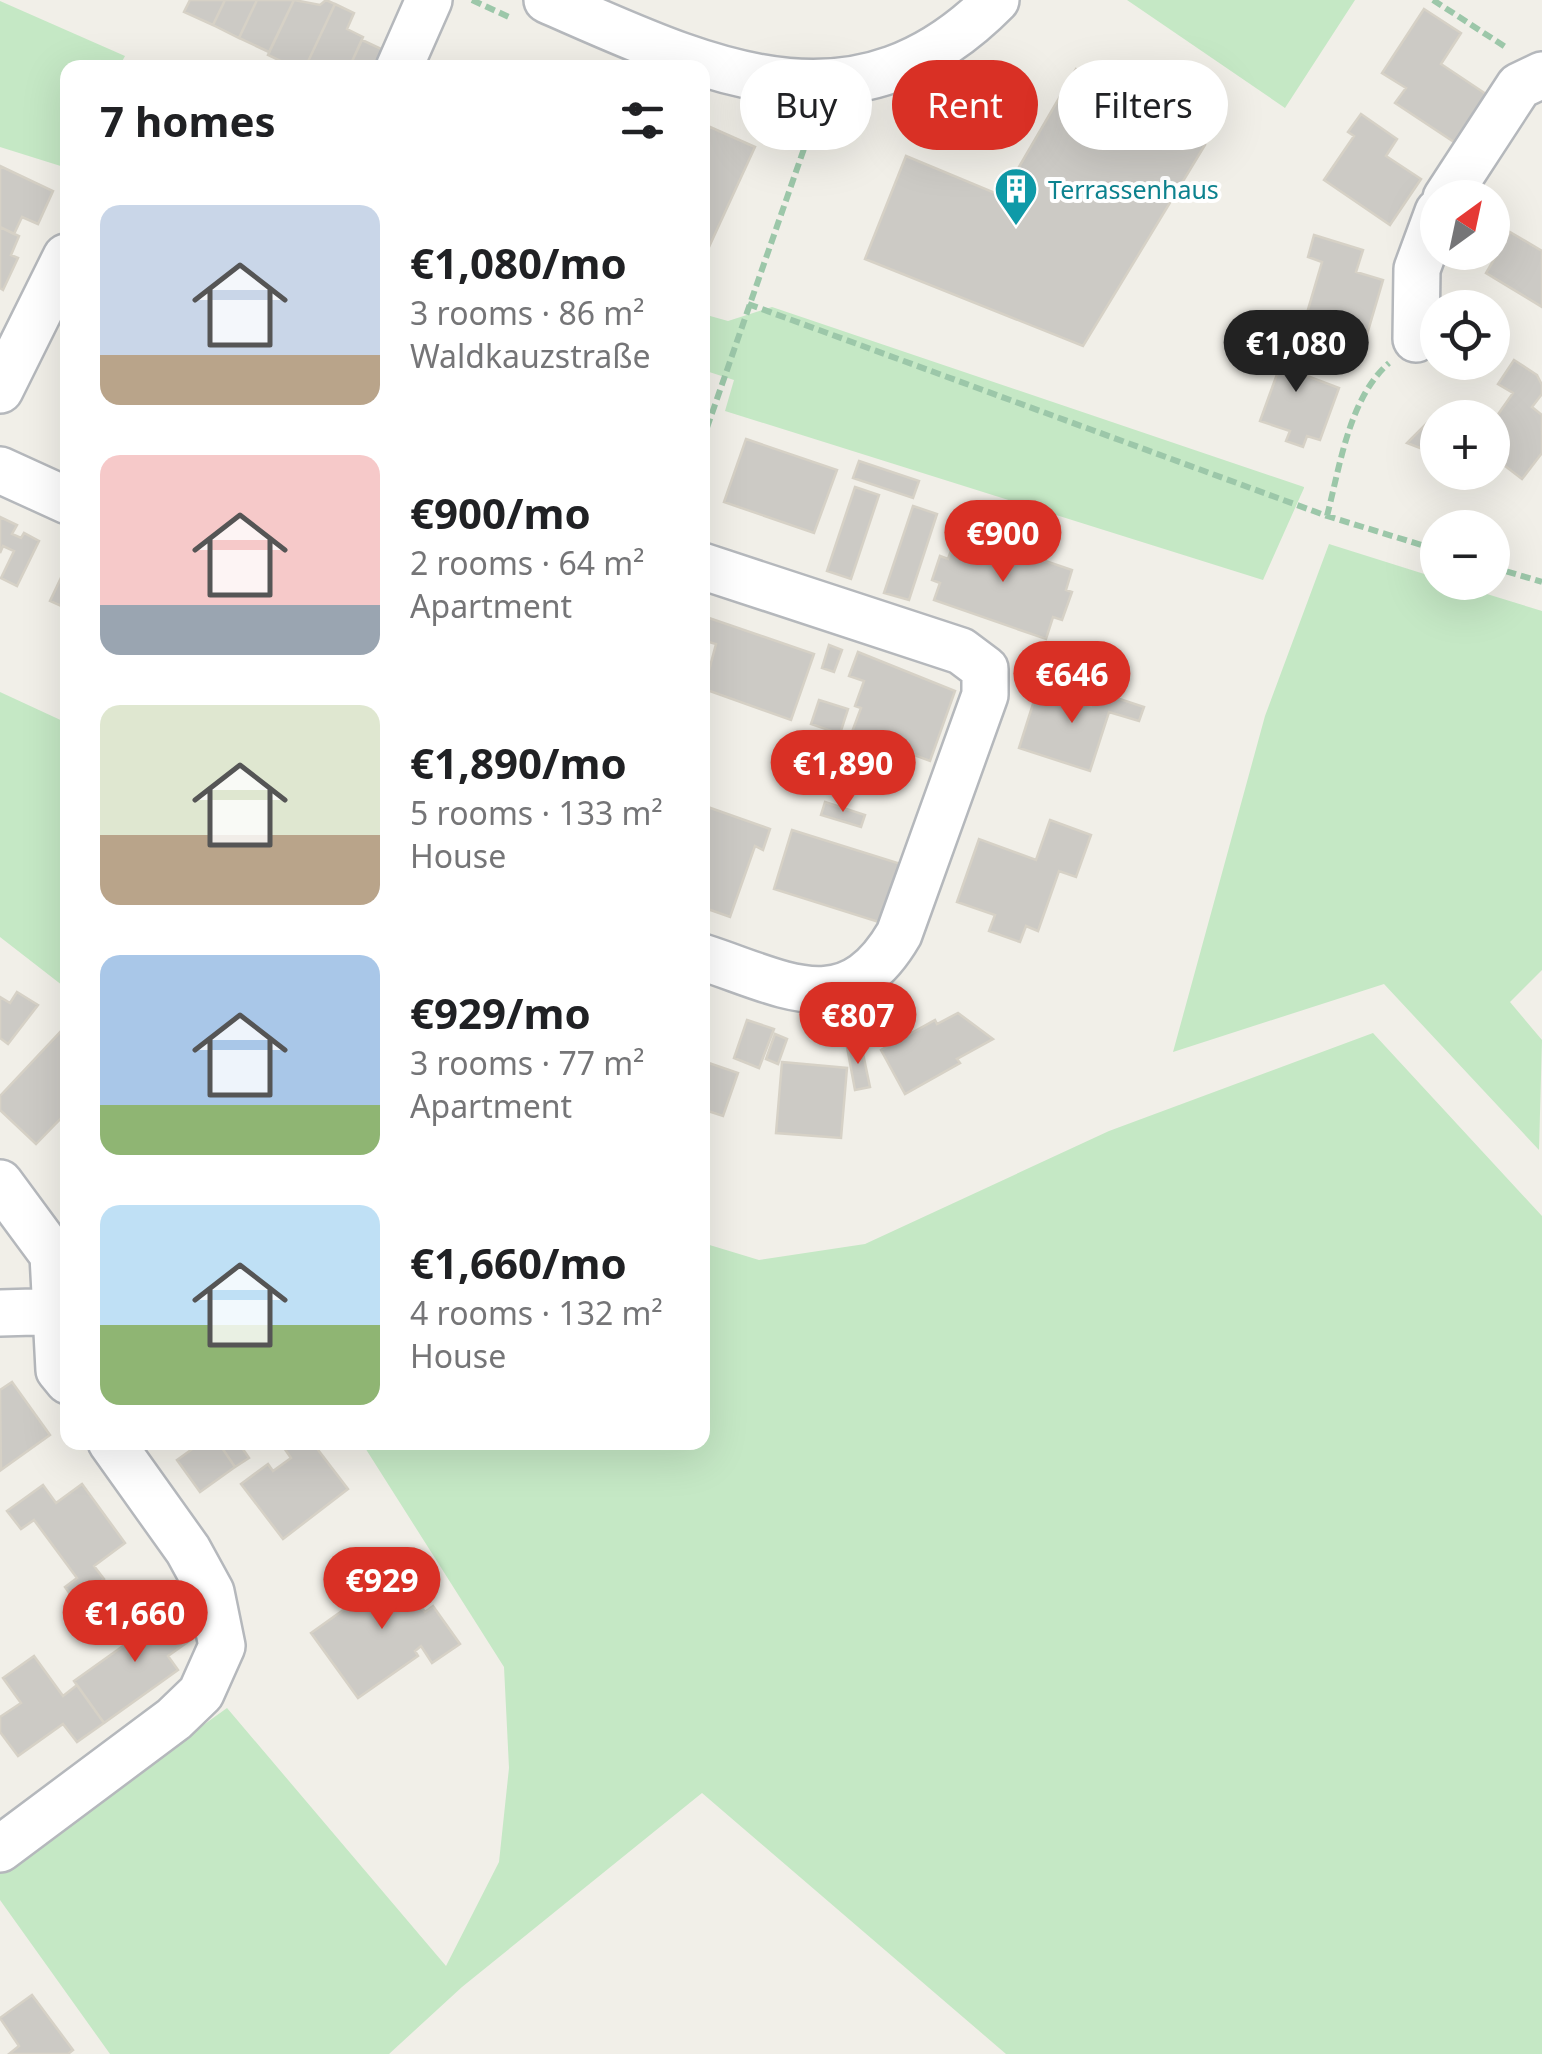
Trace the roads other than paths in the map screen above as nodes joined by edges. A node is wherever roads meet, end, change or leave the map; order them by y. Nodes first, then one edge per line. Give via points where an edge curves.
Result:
1 (430, 0) edge
2 (546, 0) edge
3 (996, 0) edge
4 (403, 60) edge
5 (690, 60) edge
6 (1526, 63) edge
7 (710, 65) edge
8 (1458, 180) edge
9 (1420, 258) edge
10 (60, 268) edge
11 (1416, 339) road end
12 (0, 390) edge
13 (0, 470) edge
14 (60, 497) edge
15 (710, 569) edge
16 (710, 960) edge
17 (0, 1183) edge
18 (60, 1300) edge
19 (60, 1311) edge
20 (0, 1313) edge
21 (117, 1450) edge
22 (0, 1848) edge

1 - 4 street
2 - 5 street
3 - 7 street via 968,28 918,60 877,76 827,84 760,79
6 - 8 street via 1519,86
9 - 11 street
10 - 12 street
13 - 14 street
15 - 16 street via 961,651 985,669 985,695 906,916 882,963 852,986 824,990 800,989
17 - 18 street via 52,1255
19 - 20 street
21 - 22 street via 204,1578 222,1646 201,1693 174,1719

